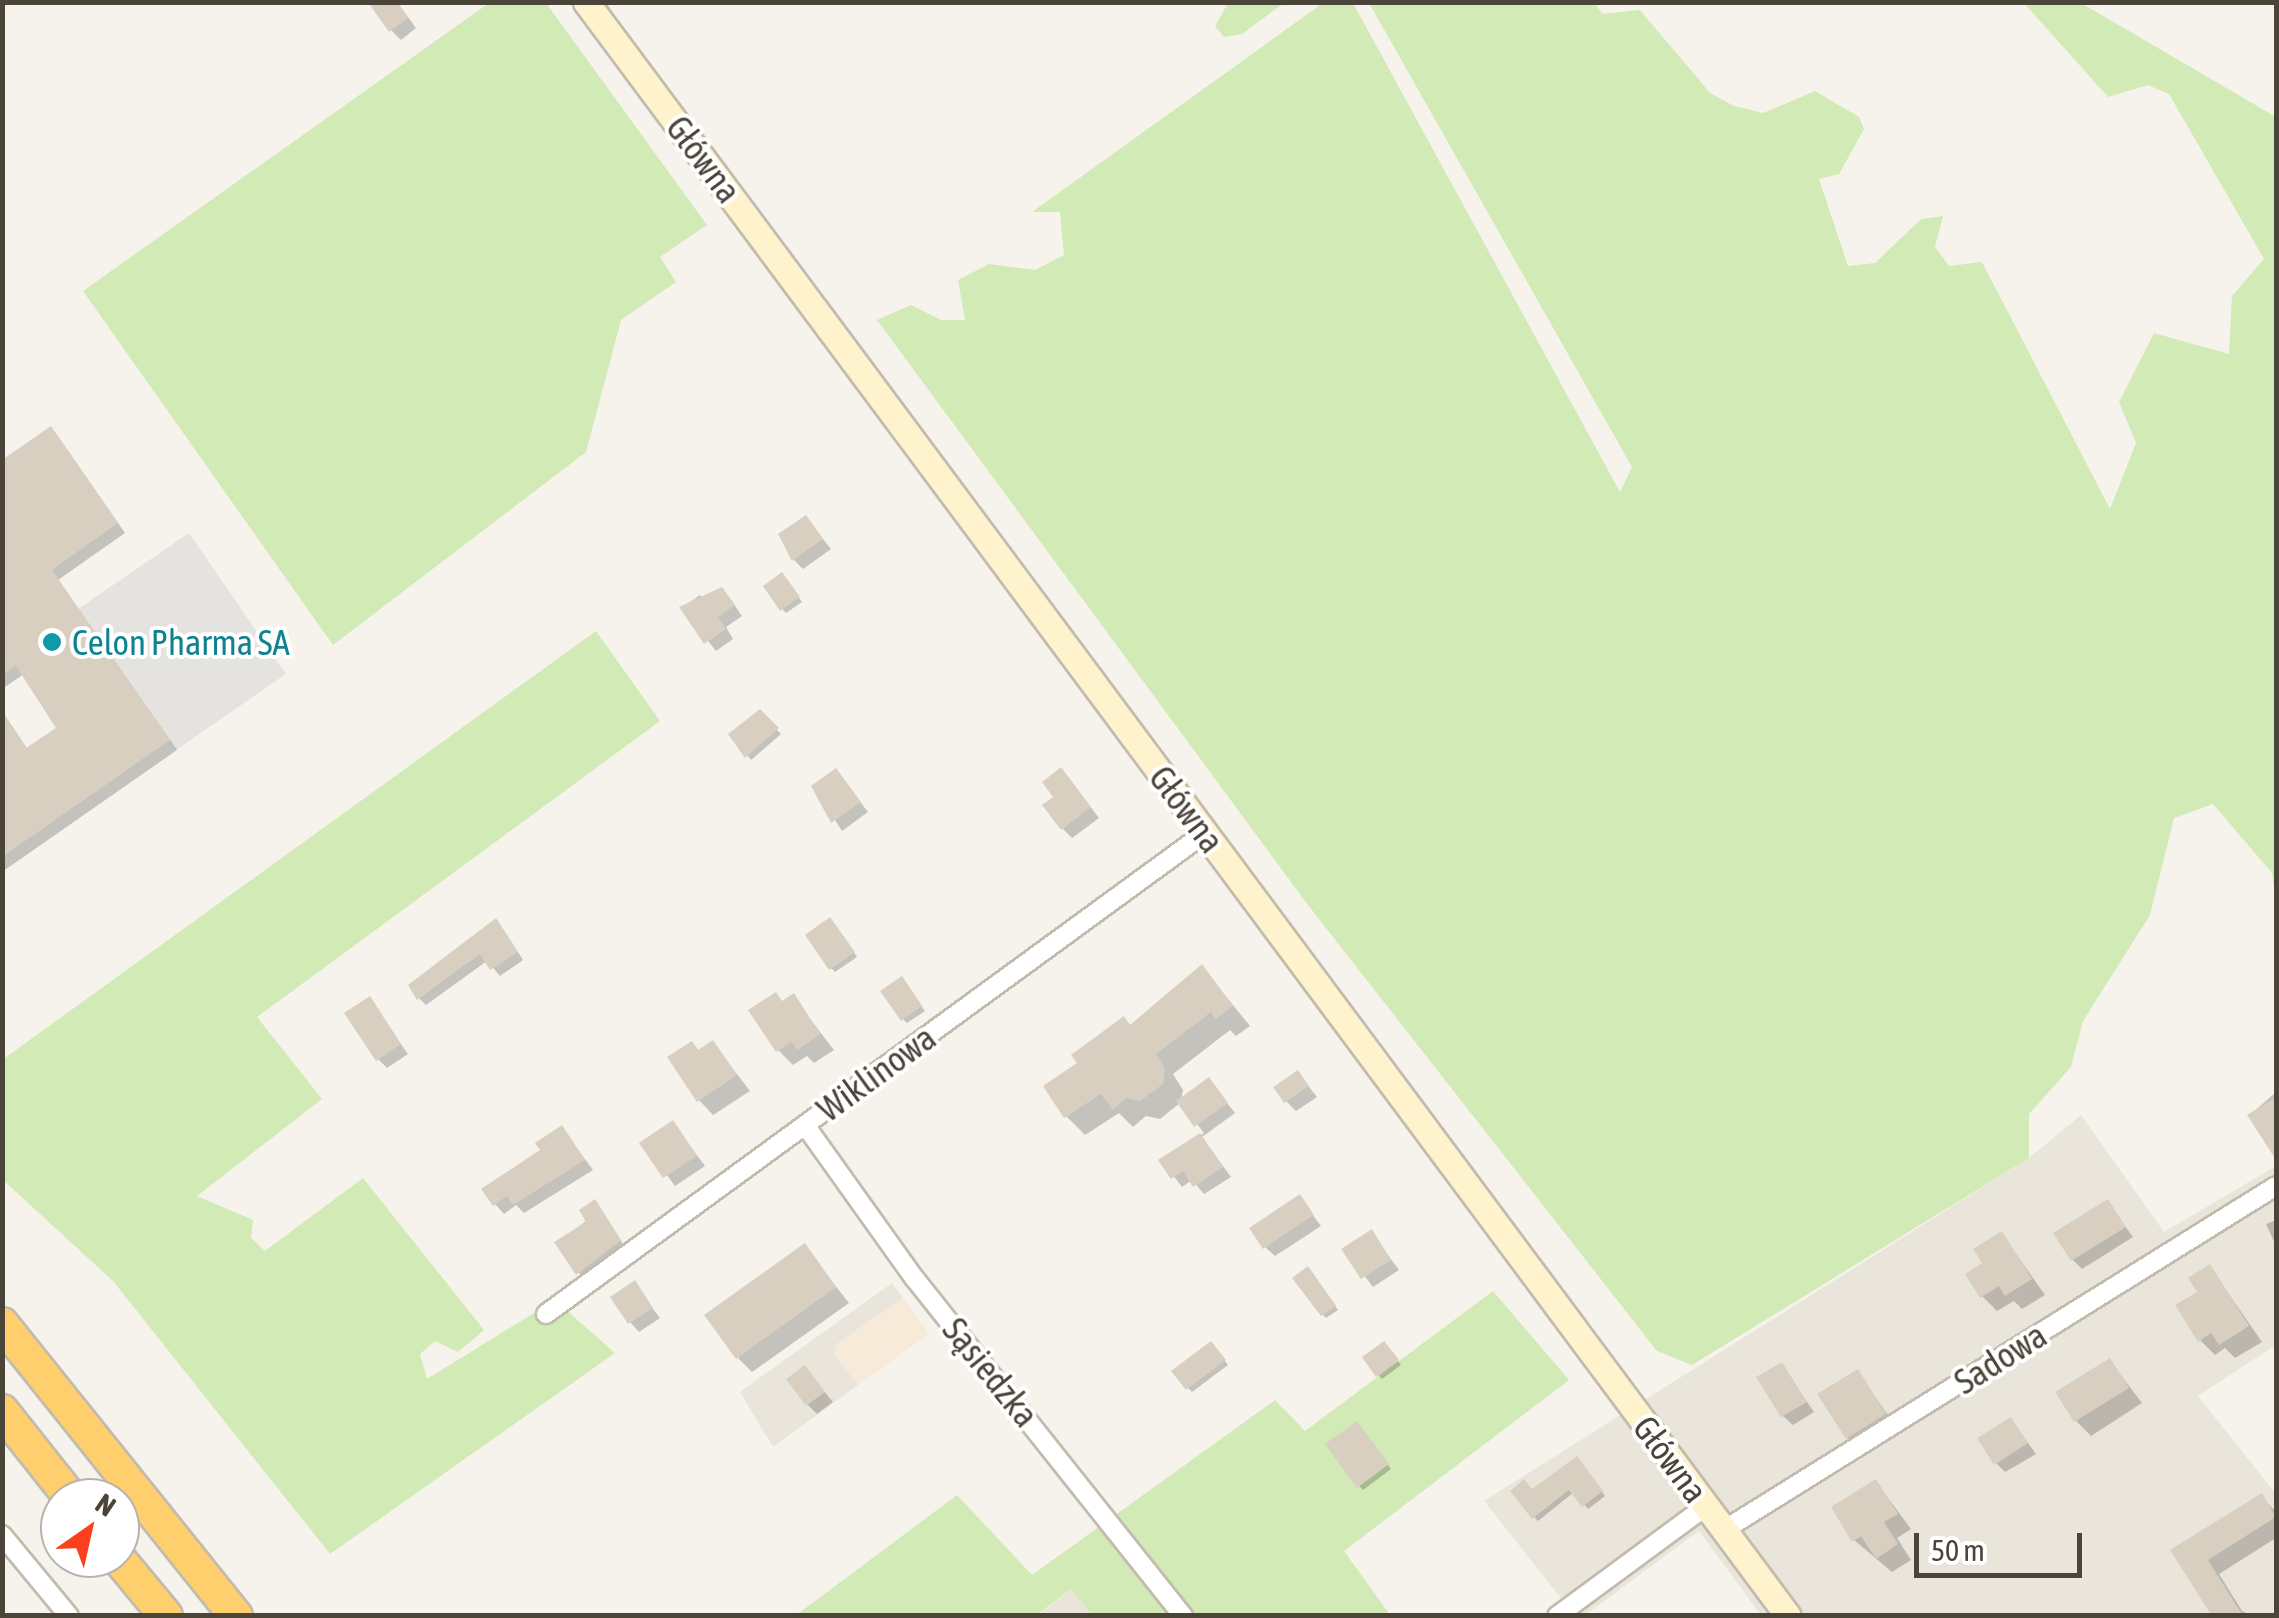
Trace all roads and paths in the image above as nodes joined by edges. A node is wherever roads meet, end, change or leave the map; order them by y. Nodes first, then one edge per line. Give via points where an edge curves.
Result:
1 (586, 2) edge
2 (1206, 834) junction
3 (804, 1125) junction
4 (2276, 1186) edge
5 (546, 1314) dead end
6 (2, 1324) edge
7 (2, 1412) edge
8 (54, 1478) edge
9 (1706, 1506) junction
10 (1724, 1530) junction
11 (2, 1536) edge
12 (135, 1578) edge
13 (69, 1616) edge
14 (166, 1616) edge
15 (236, 1616) edge
16 (1184, 1616) edge
17 (1558, 1616) edge
18 (1788, 1616) edge

1 - 2 main road, Główna
2 - 3 street, Wiklinowa
2 - 9 main road, Główna
3 - 5 street, Wiklinowa
3 - 16 street, Sąsiedzka via 915,1279
4 - 10 street, Sadowa
6 - 15 highway
7 - 8 highway
9 - 10 main road, Główna
9 - 17 street
10 - 18 main road, Główna
11 - 13 street
12 - 14 highway

